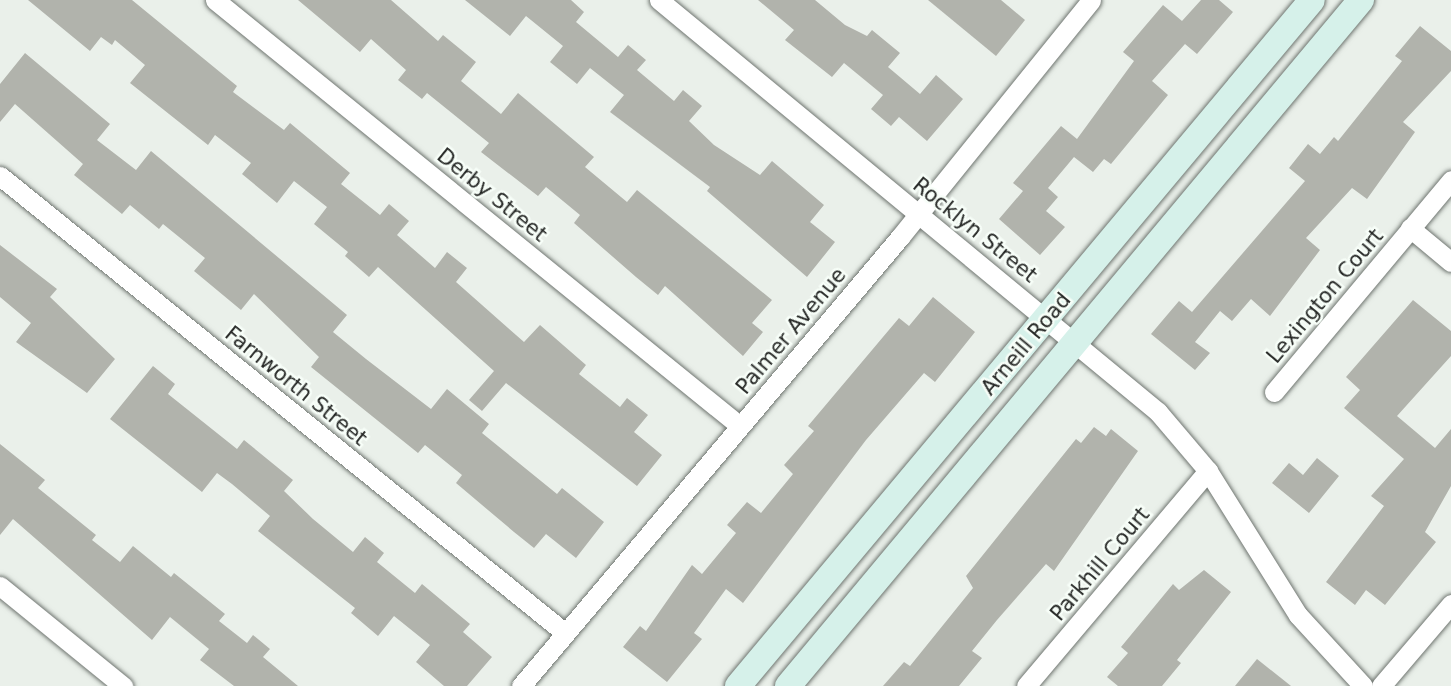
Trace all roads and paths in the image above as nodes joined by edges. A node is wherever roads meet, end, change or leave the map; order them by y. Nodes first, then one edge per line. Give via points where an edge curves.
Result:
1 (215, 0) edge
2 (659, 0) edge
3 (1091, 0) edge
4 (1312, 0) edge
5 (1362, 0) edge
6 (0, 176) edge
7 (1451, 180) edge
8 (919, 213) junction
9 (1410, 229) junction
10 (1451, 262) edge
11 (1047, 318) junction
12 (1074, 341) junction
13 (1274, 392) dead end
14 (740, 426) junction
15 (1208, 471) junction
16 (0, 586) edge
17 (1451, 604) edge
18 (564, 632) junction
19 (123, 686) edge
20 (521, 686) edge
21 (738, 686) edge
22 (788, 686) edge
23 (1026, 686) edge
24 (1363, 686) edge
25 (1381, 686) edge

1 - 14 street, Derby Street
2 - 8 street, Rocklyn Street
3 - 8 street, Palmer Avenue
4 - 11 main road, Arneill Road
5 - 12 main road, Arneill Road
6 - 18 street, Farnworth Street
7 - 9 street, Lexington Court
8 - 11 street, Rocklyn Street
8 - 14 street, Palmer Avenue
9 - 10 street, Lexington Court
9 - 13 street, Lexington Court
11 - 12 street, Rocklyn Street
11 - 21 main road, Arneill Road
12 - 15 street, Rocklyn Street via 1158,412
12 - 22 main road, Arneill Road
14 - 18 street, Palmer Avenue
15 - 23 street, Parkhill Court
15 - 24 street, Rocklyn Street via 1298,615
16 - 19 street
17 - 25 street
18 - 20 street, Palmer Avenue

